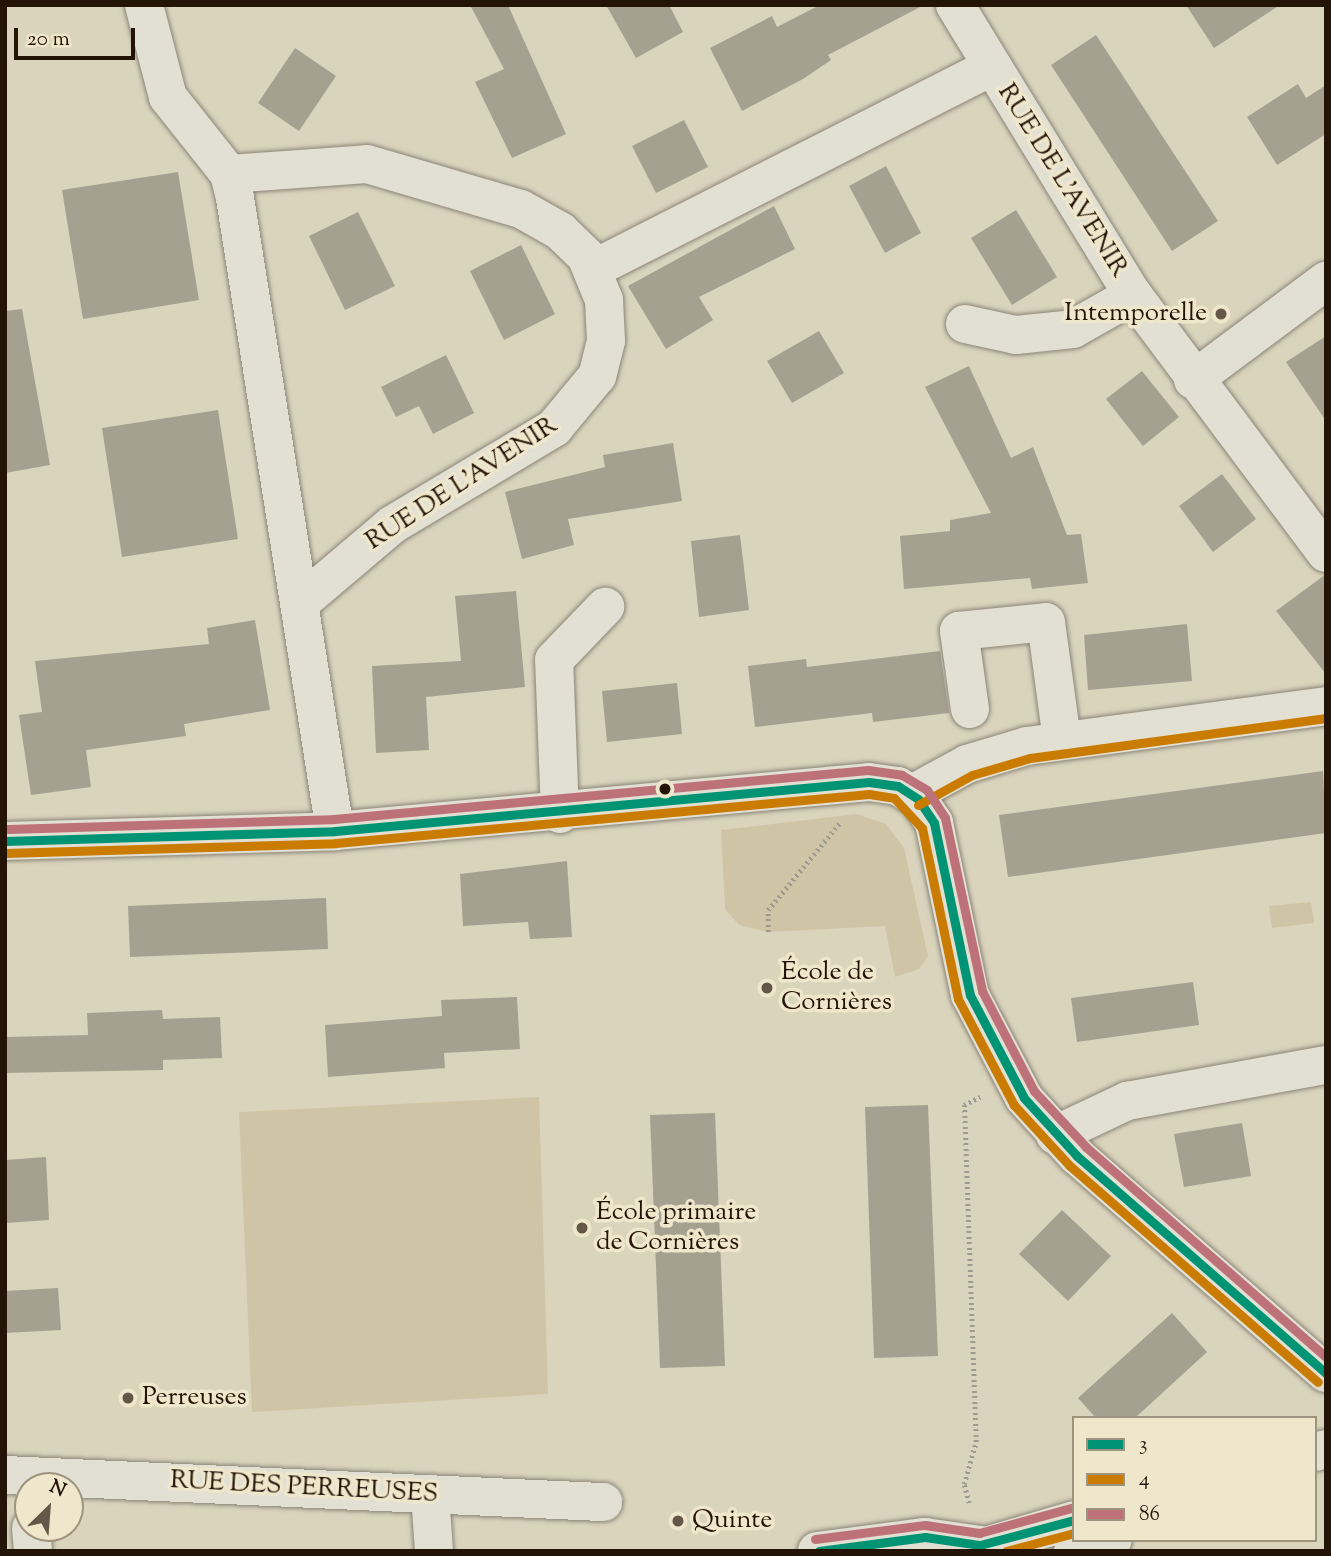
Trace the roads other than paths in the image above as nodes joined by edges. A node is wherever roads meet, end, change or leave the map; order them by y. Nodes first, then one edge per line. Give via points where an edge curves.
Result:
1 (144, 5) edge
2 (961, 7) edge
3 (992, 67) junction
4 (229, 174) junction
5 (595, 268) junction
6 (1326, 281) edge
7 (1133, 295) junction
8 (965, 324) dead end
9 (1193, 380) junction
10 (1326, 553) edge
11 (300, 603) junction
12 (605, 607) dead end
13 (1326, 706) edge
14 (970, 709) dead end
15 (1062, 741) junction
16 (912, 794) junction
17 (560, 814) junction
18 (335, 831) junction
19 (5, 841) edge
20 (1326, 1065) edge
21 (1055, 1135) junction
22 (1326, 1373) edge
23 (84, 1484) edge
24 (430, 1494) junction
25 (603, 1502) dead end
26 (1072, 1521) edge
27 (1106, 1542) edge
28 (974, 1548) edge
29 (434, 1551) edge
30 (817, 1551) edge
31 (1073, 1551) edge

1 - 4 street via 168,97
2 - 3 street, RUE DE L'AVENIR
3 - 5 street, RUE DE L'AVENIR
3 - 7 street, RUE DE L'AVENIR
4 - 5 street, RUE DE L'AVENIR via 368,164 521,209 560,230
4 - 11 street
5 - 11 street, RUE DE L'AVENIR via 604,300 604,350 597,376 573,408 530,444 392,525
6 - 9 street
7 - 8 street, RUE DE L'AVENIR via 1073,329 1016,335
7 - 9 street, RUE DE L'AVENIR
9 - 10 street, RUE DE L'AVENIR
11 - 18 street
12 - 17 street via 554,660
13 - 15 street
14 - 15 street via 959,631 1046,622
15 - 16 street via 967,764
16 - 17 street via 879,782
16 - 21 street via 934,822 970,995 1012,1080
17 - 18 street
18 - 19 street
20 - 21 street via 1127,1101
21 - 22 street
23 - 24 street, RUE DES PERREUSES
24 - 25 street, RUE DES PERREUSES
24 - 29 street
26 - 28 street
27 - 31 street
28 - 30 street via 925,1537

